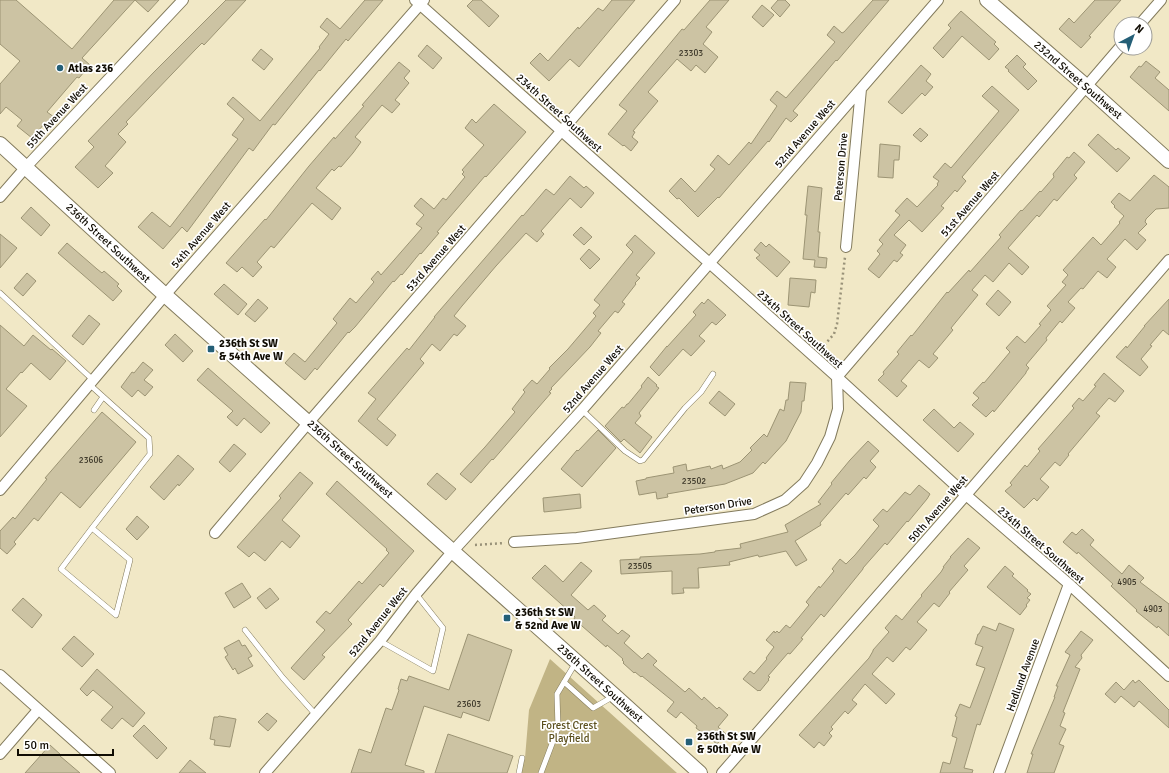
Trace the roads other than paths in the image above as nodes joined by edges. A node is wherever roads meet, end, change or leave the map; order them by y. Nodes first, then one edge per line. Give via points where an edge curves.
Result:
1 (183, 0) edge
2 (675, 0) edge
3 (938, 0) edge
4 (987, 0) edge
5 (1161, 0) edge
6 (420, 2) edge
7 (1147, 16) edge
8 (1113, 55) edge
9 (1086, 86) junction
10 (861, 89) junction
11 (562, 131) junction
12 (0, 144) edge
13 (1169, 161) edge
14 (26, 168) junction
15 (0, 197) edge
16 (846, 247) road end
17 (1169, 260) edge
18 (709, 264) junction
19 (0, 293) edge
20 (165, 295) junction
21 (713, 374) dead end
22 (837, 377) junction
23 (91, 382) junction
24 (104, 397) junction
25 (94, 410) dead end
26 (582, 410) junction
27 (309, 422) junction
28 (0, 490) edge
29 (966, 495) junction
30 (92, 528) junction
31 (216, 533) dead end
32 (514, 542) road end
33 (453, 551) junction
34 (1069, 584) junction
35 (416, 594) junction
36 (245, 630) dead end
37 (380, 641) junction
38 (576, 661) junction
39 (0, 676) edge
40 (1169, 676) edge
41 (564, 682) junction
42 (615, 696) junction
43 (38, 710) junction
44 (316, 715) junction
45 (0, 754) edge
46 (522, 758) dead end
47 (110, 773) edge
48 (266, 773) edge
49 (518, 773) edge
50 (541, 773) edge
51 (700, 773) edge
52 (722, 773) edge
53 (999, 773) edge

1 - 14 street, 55th Avenue West
2 - 11 street, 53rd Avenue West
3 - 10 street, 52nd Avenue West
4 - 9 main road, 232nd Street Southwest
5 - 7 street
6 - 11 street, 234th Street Southwest
6 - 20 street, 54th Avenue West
8 - 9 street, 51st Avenue West
9 - 13 main road, 232nd Street Southwest
9 - 22 street, 51st Avenue West
10 - 16 street, Peterson Drive
10 - 18 street, 52nd Avenue West
11 - 18 street, 234th Street Southwest
11 - 27 street, 53rd Avenue West
12 - 14 main road, 236th Street Southwest
14 - 15 street, 55th Avenue West
14 - 20 main road, 236th Street Southwest
17 - 29 street, 50th Avenue West
18 - 22 street, 234th Street Southwest
18 - 26 street, 52nd Avenue West
19 - 23 lane
20 - 23 street, 54th Avenue West
20 - 27 main road, 236th Street Southwest
21 - 26 lane via 701,392 640,461 625,451
22 - 29 street, 234th Street Southwest
22 - 32 street, Peterson Drive via 838,410 830,437 804,483 785,500 754,514 577,538
23 - 24 lane
23 - 28 street, 54th Avenue West
24 - 25 lane
24 - 30 lane via 148,438 150,454
26 - 33 street, 52nd Avenue West
27 - 31 street, 53rd Avenue West
27 - 33 main road, 236th Street Southwest
29 - 34 street, 234th Street Southwest
29 - 52 street, 50th Avenue West
30 - 30 lane via 61,569 116,615 130,560
33 - 35 street, 52nd Avenue West
33 - 38 main road, 236th Street Southwest
34 - 40 street, 234th Street Southwest
34 - 53 street, Hedlund Avenue
35 - 37 street, 52nd Avenue West
35 - 37 lane via 442,628 433,672
36 - 44 lane
37 - 44 street, 52nd Avenue West
38 - 41 lane
38 - 42 main road, 236th Street Southwest
39 - 43 street
41 - 42 lane via 593,708
41 - 50 lane via 557,694 558,728
42 - 51 main road, 236th Street Southwest
43 - 45 street
43 - 47 street
44 - 48 street, 52nd Avenue West
46 - 49 lane

